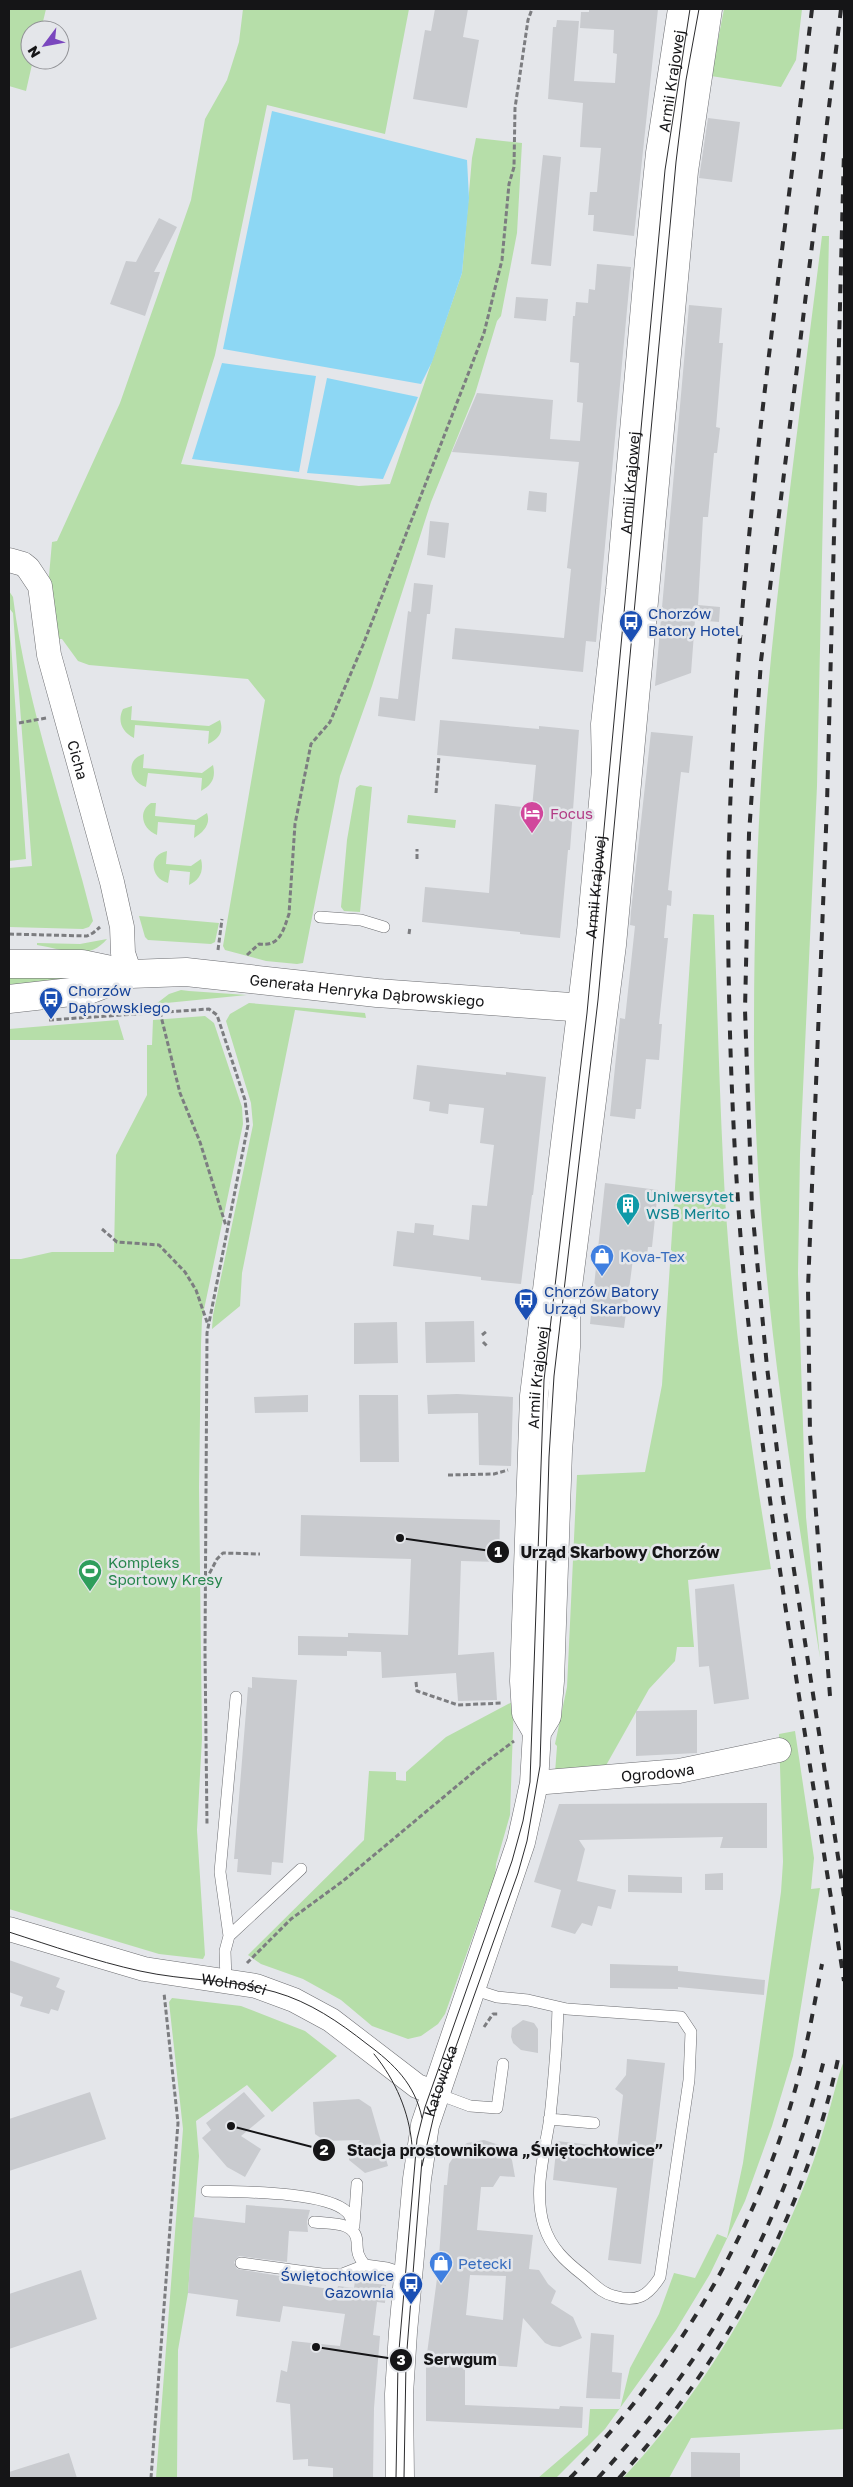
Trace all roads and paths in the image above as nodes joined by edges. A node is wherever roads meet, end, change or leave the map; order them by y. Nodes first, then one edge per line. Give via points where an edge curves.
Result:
1 (532, 9) edge
2 (682, 9) edge
3 (708, 9) edge
4 (680, 104) junction
5 (672, 162) junction
6 (647, 283) junction
7 (674, 284) junction
8 (642, 336) junction
9 (669, 338) junction
10 (639, 372) junction
11 (665, 374) junction
12 (645, 447) junction
13 (9, 560) edge
14 (632, 590) junction
15 (606, 712) junction
16 (633, 714) junction
17 (39, 720) dead end
18 (19, 723) dead end
19 (439, 756) dead end
20 (436, 793) dead end
21 (417, 849) dead end
22 (417, 859) dead end
23 (320, 917) dead end
24 (222, 919) dead end
25 (384, 927) dead end
26 (410, 927) dead end
27 (99, 928) dead end
28 (9, 934) edge
29 (409, 934) dead end
30 (218, 950) dead end
31 (243, 960) dead end
32 (9, 964) edge
33 (130, 974) junction
34 (9, 999) edge
35 (593, 1008) junction
36 (160, 1012) junction
37 (47, 1020) dead end
38 (102, 1229) dead end
39 (227, 1229) junction
40 (208, 1325) junction
41 (487, 1331) dead end
42 (482, 1335) dead end
43 (484, 1342) dead end
44 (488, 1346) dead end
45 (563, 1374) junction
46 (536, 1377) junction
47 (533, 1408) junction
48 (560, 1409) junction
49 (448, 1476) dead end
50 (523, 1478) junction
51 (557, 1489) junction
52 (260, 1554) dead end
53 (205, 1582) junction
54 (416, 1682) dead end
55 (236, 1697) dead end
56 (526, 1718) junction
57 (779, 1750) dead end
58 (534, 1783) junction
59 (207, 1826) dead end
60 (301, 1869) dead end
61 (9, 1929) edge
62 (229, 1936) junction
63 (234, 1975) junction
64 (472, 1990) junction
65 (164, 1993) dead end
66 (558, 2007) junction
67 (506, 2013) dead end
68 (480, 2034) dead end
69 (503, 2064) dead end
70 (435, 2093) junction
71 (549, 2119) junction
72 (594, 2123) dead end
73 (357, 2184) dead end
74 (207, 2191) dead end
75 (314, 2222) dead end
76 (354, 2230) junction
77 (241, 2263) dead end
78 (365, 2265) junction
79 (409, 2275) junction
80 (151, 2478) edge
81 (400, 2478) edge

1 - 31 path via 515,108 514,167 502,260 484,333 363,645 330,722 311,744 295,824 289,914 285,926 274,943 269,946 259,944
2 - 4 street, Armii Krajowej
3 - 4 street, Armii Krajowej
4 - 5 street, Armii Krajowej
5 - 6 street, Armii Krajowej
5 - 7 street, Armii Krajowej
6 - 7 street
6 - 7 street
6 - 8 street, Armii Krajowej
7 - 9 street, Armii Krajowej
8 - 9 street
8 - 10 street, Armii Krajowej
9 - 11 street, Armii Krajowej
10 - 11 street
10 - 12 street, Armii Krajowej
11 - 12 street, Armii Krajowej
12 - 14 street, Armii Krajowej
13 - 33 street, Cicha via 28,568 40,586 48,649 112,882 122,927 123,953
14 - 15 street, Armii Krajowej
14 - 16 street, Armii Krajowej
15 - 16 street
15 - 35 street, Armii Krajowej via 606,770
16 - 35 street, Armii Krajowej
17 - 18 path
19 - 20 path
21 - 22 path
23 - 25 lane via 361,920
24 - 30 path
26 - 29 path
27 - 28 path via 87,936
32 - 33 street, Generała Henryka Dąbrowskiego via 82,964
33 - 34 street, Generała Henryka Dąbrowskiego via 89,990
33 - 35 street, Generała Henryka Dąbrowskiego via 186,972 377,993
35 - 45 street, Armii Krajowej via 566,1302
35 - 46 street, Armii Krajowej
36 - 37 path
36 - 39 path via 180,1093 200,1142
36 - 39 path via 204,1008 217,1015 245,1100 248,1125
38 - 40 path via 117,1242 159,1245 185,1272 196,1290
39 - 40 path
40 - 53 path
41 - 42 path
43 - 44 path
45 - 46 street
45 - 48 street, Armii Krajowej
46 - 47 street, Armii Krajowej
47 - 48 street
47 - 50 street, Armii Krajowej
48 - 51 street, Armii Krajowej
49 - 50 path via 494,1474
50 - 51 street
50 - 56 street, Armii Krajowej
51 - 56 street, Armii Krajowej
52 - 53 path via 223,1553
53 - 59 path
54 - 56 path via 417,1690 458,1705
55 - 62 lane via 220,1872
56 - 58 street, Armii Krajowej
56 - 63 path via 482,1765 343,1881 291,1919
57 - 58 street, Ogrodowa via 679,1770
58 - 64 street, Katowicka via 515,1864
60 - 62 lane
61 - 63 street, Wolności via 144,1969
62 - 63 lane via 225,1951
63 - 70 street, Wolności via 318,2012 417,2086
64 - 66 lane
64 - 70 street, Katowicka
65 - 80 path via 178,2123
66 - 71 lane
66 - 71 lane via 681,2017 691,2032 689,2080 660,2277 651,2291 641,2298 631,2300 606,2294 562,2259 548,2237 540,2210
67 - 68 path via 493,2014
69 - 70 lane via 496,2108 470,2106
70 - 79 street, Katowicka via 421,2146
71 - 72 lane
73 - 76 lane
74 - 76 lane via 291,2194 337,2206 346,2211
75 - 76 lane via 345,2225
76 - 78 lane via 358,2256
77 - 78 lane via 329,2275 342,2274
78 - 79 lane
79 - 81 street, Katowicka via 399,2394

